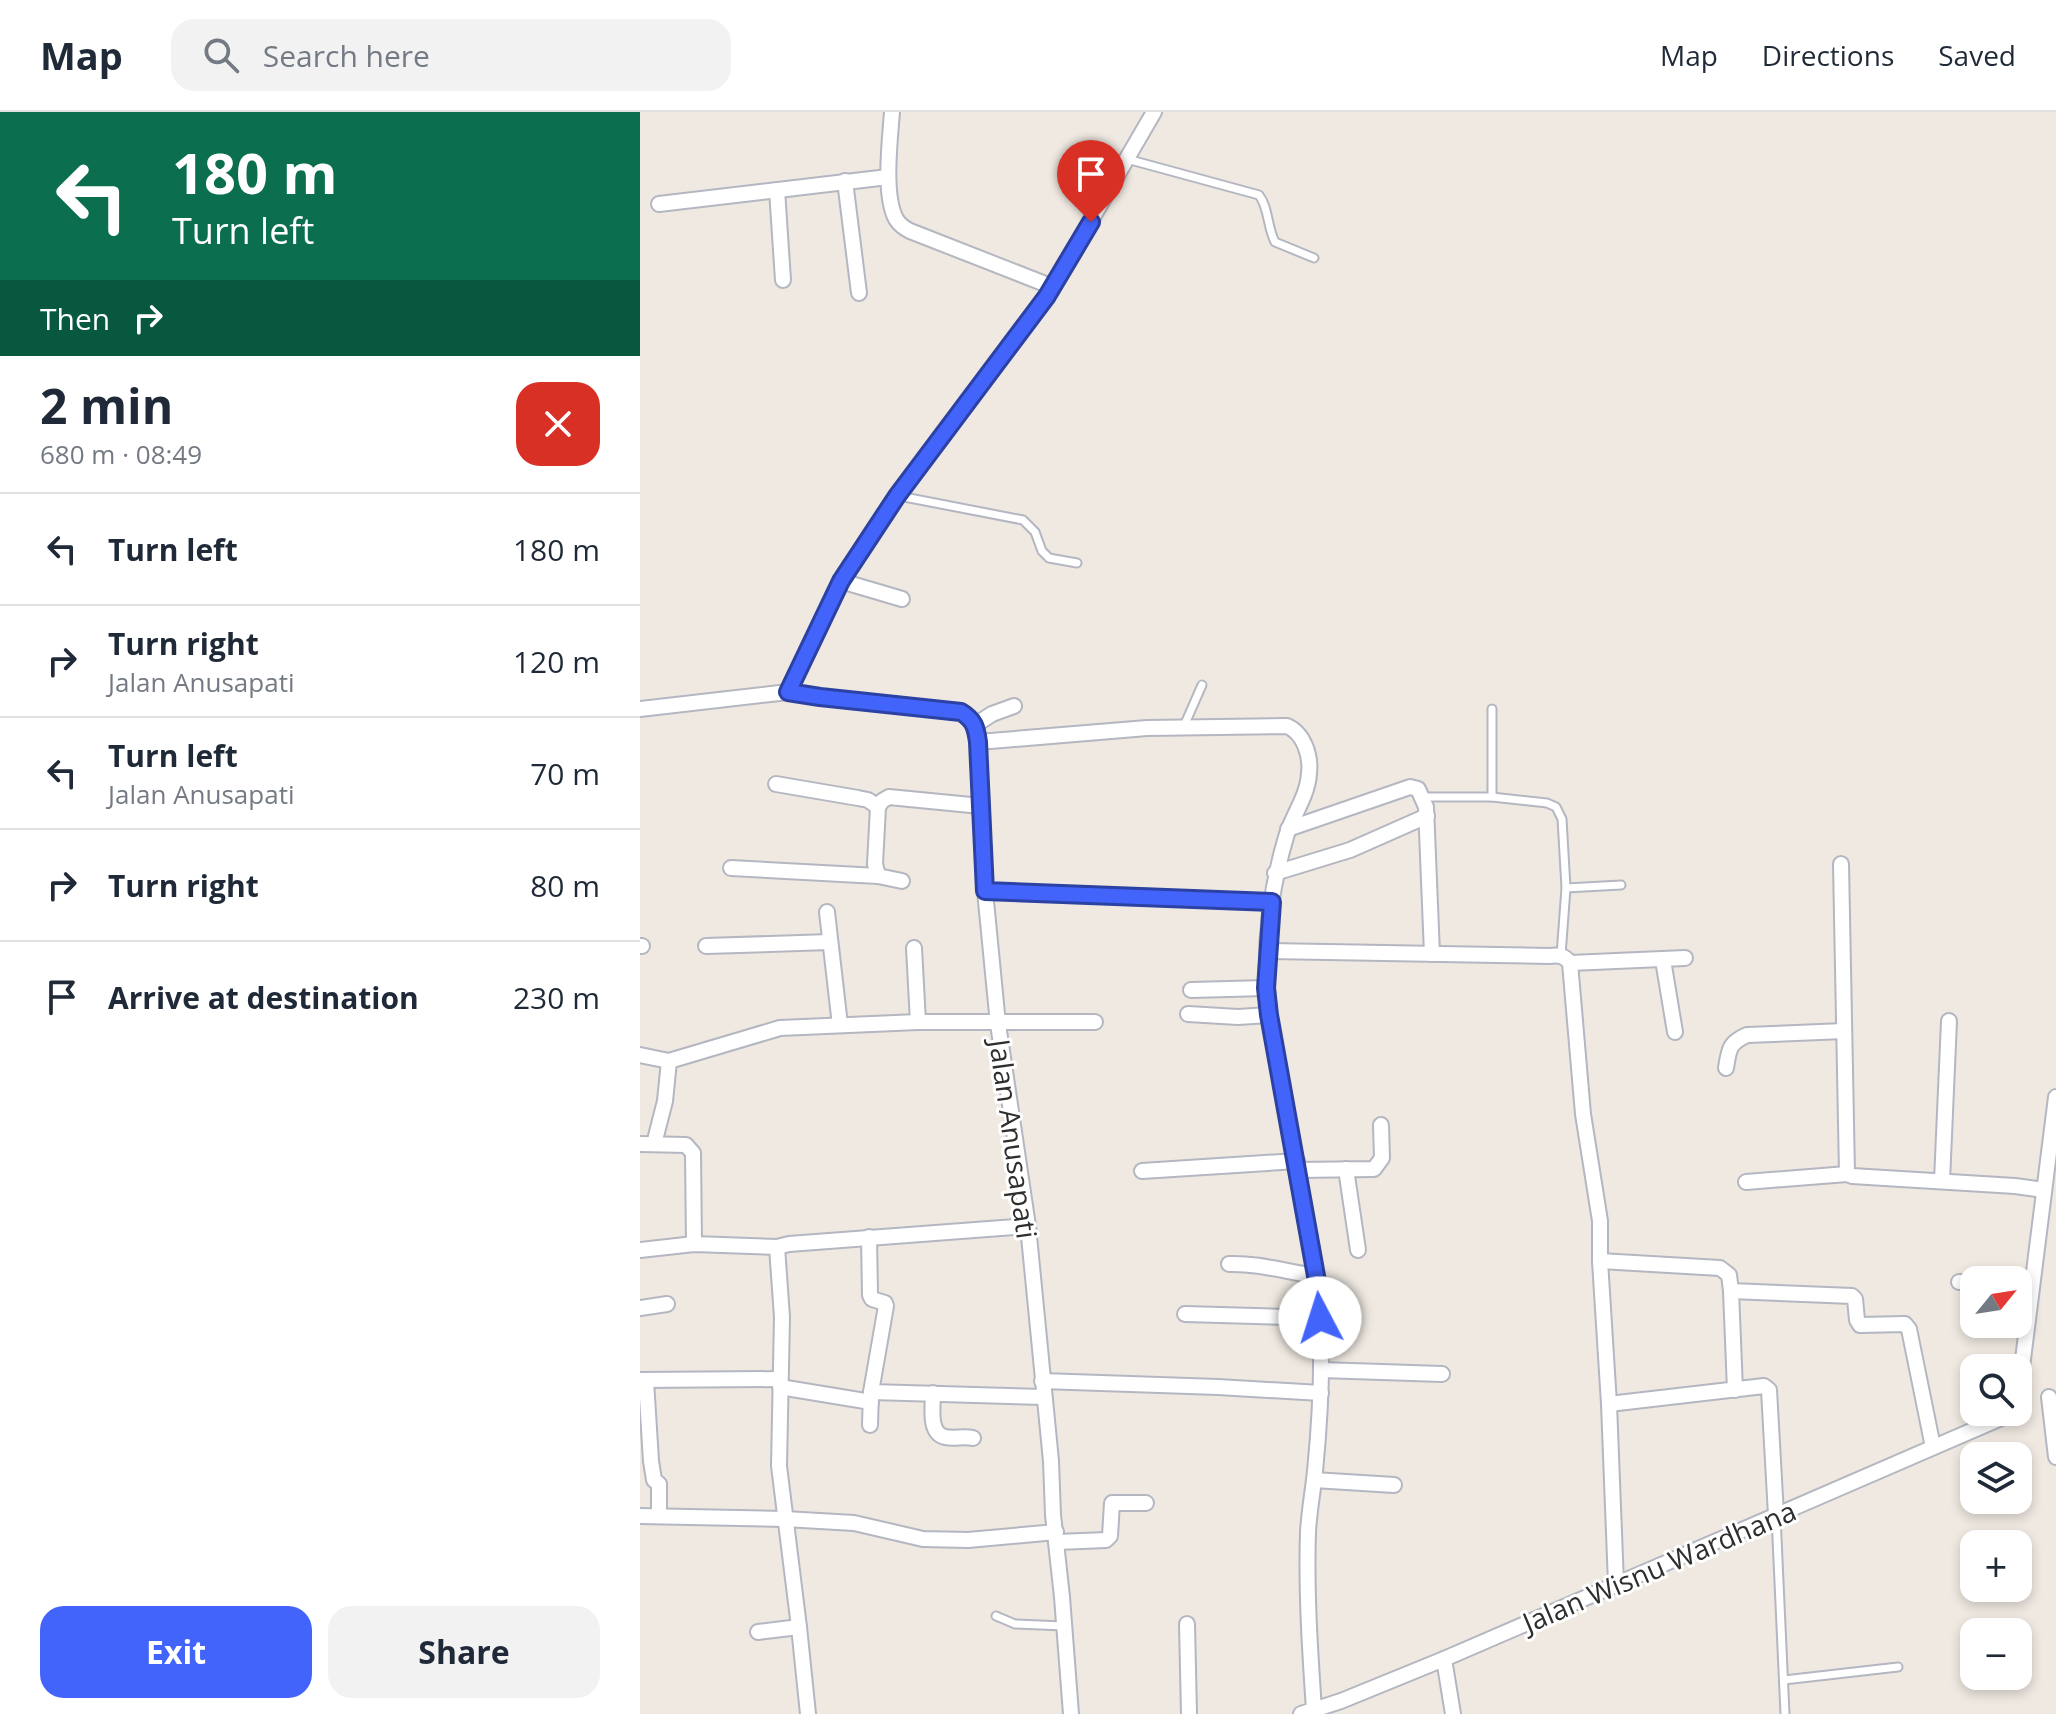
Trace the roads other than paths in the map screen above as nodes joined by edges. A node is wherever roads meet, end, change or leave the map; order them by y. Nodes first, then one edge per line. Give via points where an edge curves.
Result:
1 (892, 112) edge
2 (1154, 112) edge
3 (1127, 159) junction
4 (888, 177) junction
5 (845, 181) junction
6 (777, 190) junction
7 (659, 204) dead end
8 (1314, 258) dead end
9 (783, 280) dead end
10 (1053, 287) junction
11 (859, 293) dead end
12 (897, 496) junction
13 (1077, 563) dead end
14 (841, 581) junction
15 (902, 599) dead end
16 (1202, 685) dead end
17 (793, 692) junction
18 (1014, 706) dead end
19 (640, 709) edge
20 (1492, 709) dead end
21 (975, 725) junction
22 (1184, 726) junction
23 (978, 742) junction
24 (776, 784) dead end
25 (1423, 797) junction
26 (1492, 797) junction
27 (981, 806) junction
28 (878, 807) junction
29 (1427, 816) junction
30 (1288, 829) junction
31 (1841, 864) dead end
32 (731, 868) dead end
33 (1275, 873) junction
34 (878, 876) junction
35 (902, 881) dead end
36 (1621, 885) dead end
37 (1566, 888) junction
38 (985, 891) junction
39 (1272, 902) junction
40 (827, 912) dead end
41 (830, 942) junction
42 (706, 946) dead end
43 (914, 948) dead end
44 (1268, 951) junction
45 (1432, 954) junction
46 (1685, 958) dead end
47 (1565, 959) junction
48 (1663, 960) junction
49 (1266, 988) junction
50 (1191, 990) dead end
51 (1188, 1014) dead end
52 (1269, 1015) junction
53 (1949, 1021) dead end
54 (918, 1022) junction
55 (1095, 1022) dead end
56 (998, 1024) junction
57 (840, 1025) junction
58 (1844, 1031) junction
59 (1675, 1032) dead end
60 (640, 1055) edge
61 (669, 1061) junction
62 (1726, 1068) dead end
63 (2056, 1097) edge
64 (1381, 1125) dead end
65 (647, 1144) edge
66 (2053, 1152) edge
67 (1298, 1166) junction
68 (1346, 1169) junction
69 (1142, 1171) dead end
70 (1847, 1174) junction
71 (1942, 1181) junction
72 (1746, 1182) dead end
73 (2044, 1190) junction
74 (1028, 1226) junction
75 (869, 1237) junction
76 (694, 1244) junction
77 (777, 1247) junction
78 (640, 1250) edge
79 (1358, 1250) dead end
80 (1600, 1261) junction
81 (1229, 1264) dead end
82 (2028, 1266) edge
83 (1316, 1276) junction
84 (1731, 1291) junction
85 (667, 1304) dead end
86 (640, 1308) edge
87 (1185, 1314) dead end
88 (1320, 1318) junction
89 (1321, 1370) junction
90 (1442, 1374) dead end
91 (643, 1380) edge
92 (780, 1383) junction
93 (1043, 1389) junction
94 (1735, 1390) junction
95 (933, 1393) junction
96 (1321, 1393) junction
97 (2052, 1395) edge
98 (871, 1397) junction
99 (1609, 1404) junction
100 (2032, 1404) edge
101 (870, 1425) dead end
102 (1983, 1426) edge
103 (973, 1438) dead end
104 (1933, 1447) junction
105 (2056, 1455) edge
106 (1314, 1480) junction
107 (1394, 1485) dead end
108 (1146, 1503) dead end
109 (1776, 1515) junction
110 (640, 1516) edge
111 (659, 1516) junction
112 (785, 1519) junction
113 (1056, 1537) junction
114 (1616, 1584) junction
115 (996, 1616) dead end
116 (1187, 1624) dead end
117 (1064, 1626) junction
118 (799, 1627) junction
119 (758, 1632) dead end
120 (1444, 1659) junction
121 (1898, 1667) dead end
122 (1784, 1680) junction
123 (1341, 1708) edge
124 (1307, 1712) edge
125 (808, 1714) edge
126 (1071, 1714) edge
127 (1189, 1714) edge
128 (1453, 1714) edge
129 (1785, 1714) edge

1 - 4 street
2 - 3 street
3 - 8 lane via 1259,195 1275,242
3 - 10 street
4 - 5 street
4 - 10 street via 892,209 901,226
5 - 6 street
5 - 11 street
6 - 7 street
6 - 9 street
10 - 12 street
12 - 13 lane via 1023,520 1049,558
12 - 14 street
14 - 15 street
14 - 17 street
16 - 22 lane
17 - 19 street
17 - 21 street via 961,712
18 - 21 street
20 - 26 lane
21 - 23 street, Jalan Anusapati
22 - 23 street
22 - 30 street via 1297,730 1310,774
23 - 27 street, Jalan Anusapati
24 - 28 street via 858,798
25 - 26 lane
25 - 29 street
25 - 30 street via 1410,787
26 - 37 lane via 1556,807 1562,819
27 - 28 street via 889,797
27 - 38 street, Jalan Anusapati
28 - 34 street
29 - 33 street via 1350,850
29 - 45 street
30 - 33 street
31 - 58 street
32 - 34 street
33 - 39 street
34 - 35 street
36 - 37 lane
37 - 47 lane
38 - 39 street
38 - 56 street, Jalan Anusapati
39 - 44 street
40 - 41 street
41 - 42 street
41 - 57 street
43 - 54 street
44 - 45 street
44 - 49 street
45 - 47 street
46 - 48 street
47 - 48 street
47 - 80 street via 1600,1221
48 - 59 street
49 - 50 street
49 - 52 street
51 - 52 street
52 - 67 street
53 - 71 street
54 - 56 street
54 - 57 street
55 - 56 street
56 - 74 street, Jalan Anusapati
57 - 61 street via 780,1028
58 - 62 street via 1747,1035 1729,1050
58 - 70 street
60 - 61 street
61 - 65 street via 665,1101
63 - 66 street
64 - 68 street via 1378,1166
65 - 76 street via 686,1145 693,1153
66 - 73 street
67 - 68 street
67 - 69 street
67 - 83 street
68 - 79 street
70 - 71 street
70 - 72 street
71 - 73 street
73 - 82 street
74 - 75 street
74 - 93 street, Jalan Anusapati
75 - 77 street
75 - 98 street via 870,1295 886,1306
76 - 77 street
76 - 78 street
77 - 92 street
80 - 84 street via 1724,1269
80 - 99 street
81 - 83 street
83 - 88 street
84 - 94 street
84 - 104 street via 1843,1289 1855,1299 1860,1325 1908,1326
85 - 86 street
87 - 88 street
88 - 89 street
89 - 90 street
89 - 96 street
91 - 92 street
91 - 111 street
92 - 98 street
92 - 112 street via 779,1466
93 - 95 street
93 - 96 street via 1218,1387
93 - 113 street, Jalan Anusapati
94 - 99 street
94 - 109 street via 1769,1390
95 - 98 street
95 - 103 street via 939,1434
96 - 106 street
97 - 100 street, Jalan Wisnu Wardhana
97 - 105 street
98 - 101 street
99 - 114 street
102 - 104 street, Jalan Wisnu Wardhana
104 - 109 street, Jalan Wisnu Wardhana
106 - 107 street
106 - 124 street via 1308,1529
108 - 113 street via 1112,1503 1106,1540
109 - 114 street, Jalan Wisnu Wardhana
109 - 122 lane
110 - 111 street
111 - 112 street
112 - 113 street via 854,1523 923,1539
112 - 118 street
113 - 117 street, Jalan Anusapati
114 - 120 street, Jalan Wisnu Wardhana
115 - 117 lane via 1015,1624
116 - 127 street
117 - 126 street, Jalan Anusapati
118 - 119 street
118 - 125 street
120 - 123 street, Jalan Wisnu Wardhana
120 - 128 street
121 - 122 lane
122 - 129 lane
123 - 124 street, Jalan Wisnu Wardhana

